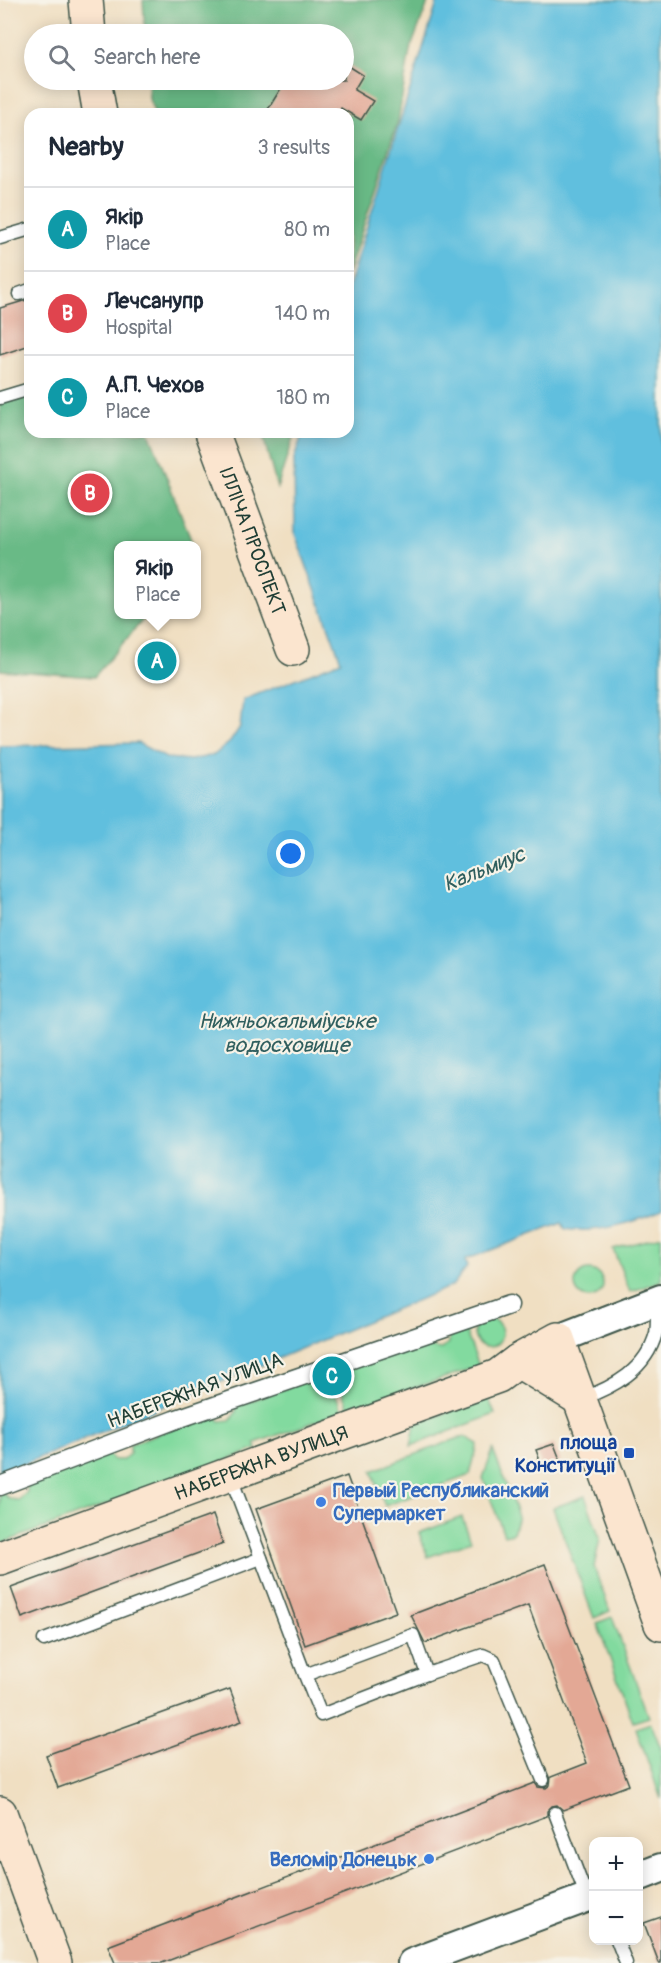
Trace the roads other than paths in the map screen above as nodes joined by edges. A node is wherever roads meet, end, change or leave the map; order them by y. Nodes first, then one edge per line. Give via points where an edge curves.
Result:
1 (86, 0) edge
2 (88, 24) edge
3 (96, 90) edge
4 (99, 108) edge
5 (24, 231) edge
6 (0, 238) edge
7 (24, 391) edge
8 (0, 398) edge
9 (214, 438) edge
10 (293, 649) dead end
11 (661, 1300) edge
12 (508, 1305) dead end
13 (558, 1339) junction
14 (518, 1360) junction
15 (580, 1399) junction
16 (229, 1474) junction
17 (0, 1486) edge
18 (0, 1558) edge
19 (261, 1558) junction
20 (661, 1623) edge
21 (44, 1640) dead end
22 (427, 1674) junction
23 (306, 1675) junction
24 (543, 1780) dead end
25 (0, 1813) edge
26 (555, 1813) dead end
27 (661, 1868) edge
28 (643, 1875) edge
29 (589, 1894) edge
30 (589, 1896) edge
31 (619, 1945) edge
32 (55, 1963) edge
33 (412, 1963) edge
34 (626, 1963) edge

1 - 2 main road
3 - 4 main road
5 - 6 lane
7 - 8 lane
9 - 10 main road, ІЛЛІЧА ПРОСПЕКТ
11 - 13 street
11 - 15 lane via 658,1324 645,1358 611,1389
12 - 17 street, НАБЕРЕЖНАЯ УЛИЦА via 174,1420
13 - 14 main road
13 - 15 main road
14 - 15 main road
14 - 16 main road, НАБЕРЕЖНА ВУЛИЦЯ via 498,1376
15 - 20 main road
16 - 18 main road, НАБЕРЕЖНА ВУЛИЦЯ
16 - 19 lane
19 - 21 lane
19 - 23 lane
22 - 23 lane via 413,1635
22 - 23 lane via 321,1715
22 - 24 lane via 483,1655 494,1660
25 - 32 main road
26 - 29 lane
27 - 28 street
30 - 33 street
31 - 34 lane

